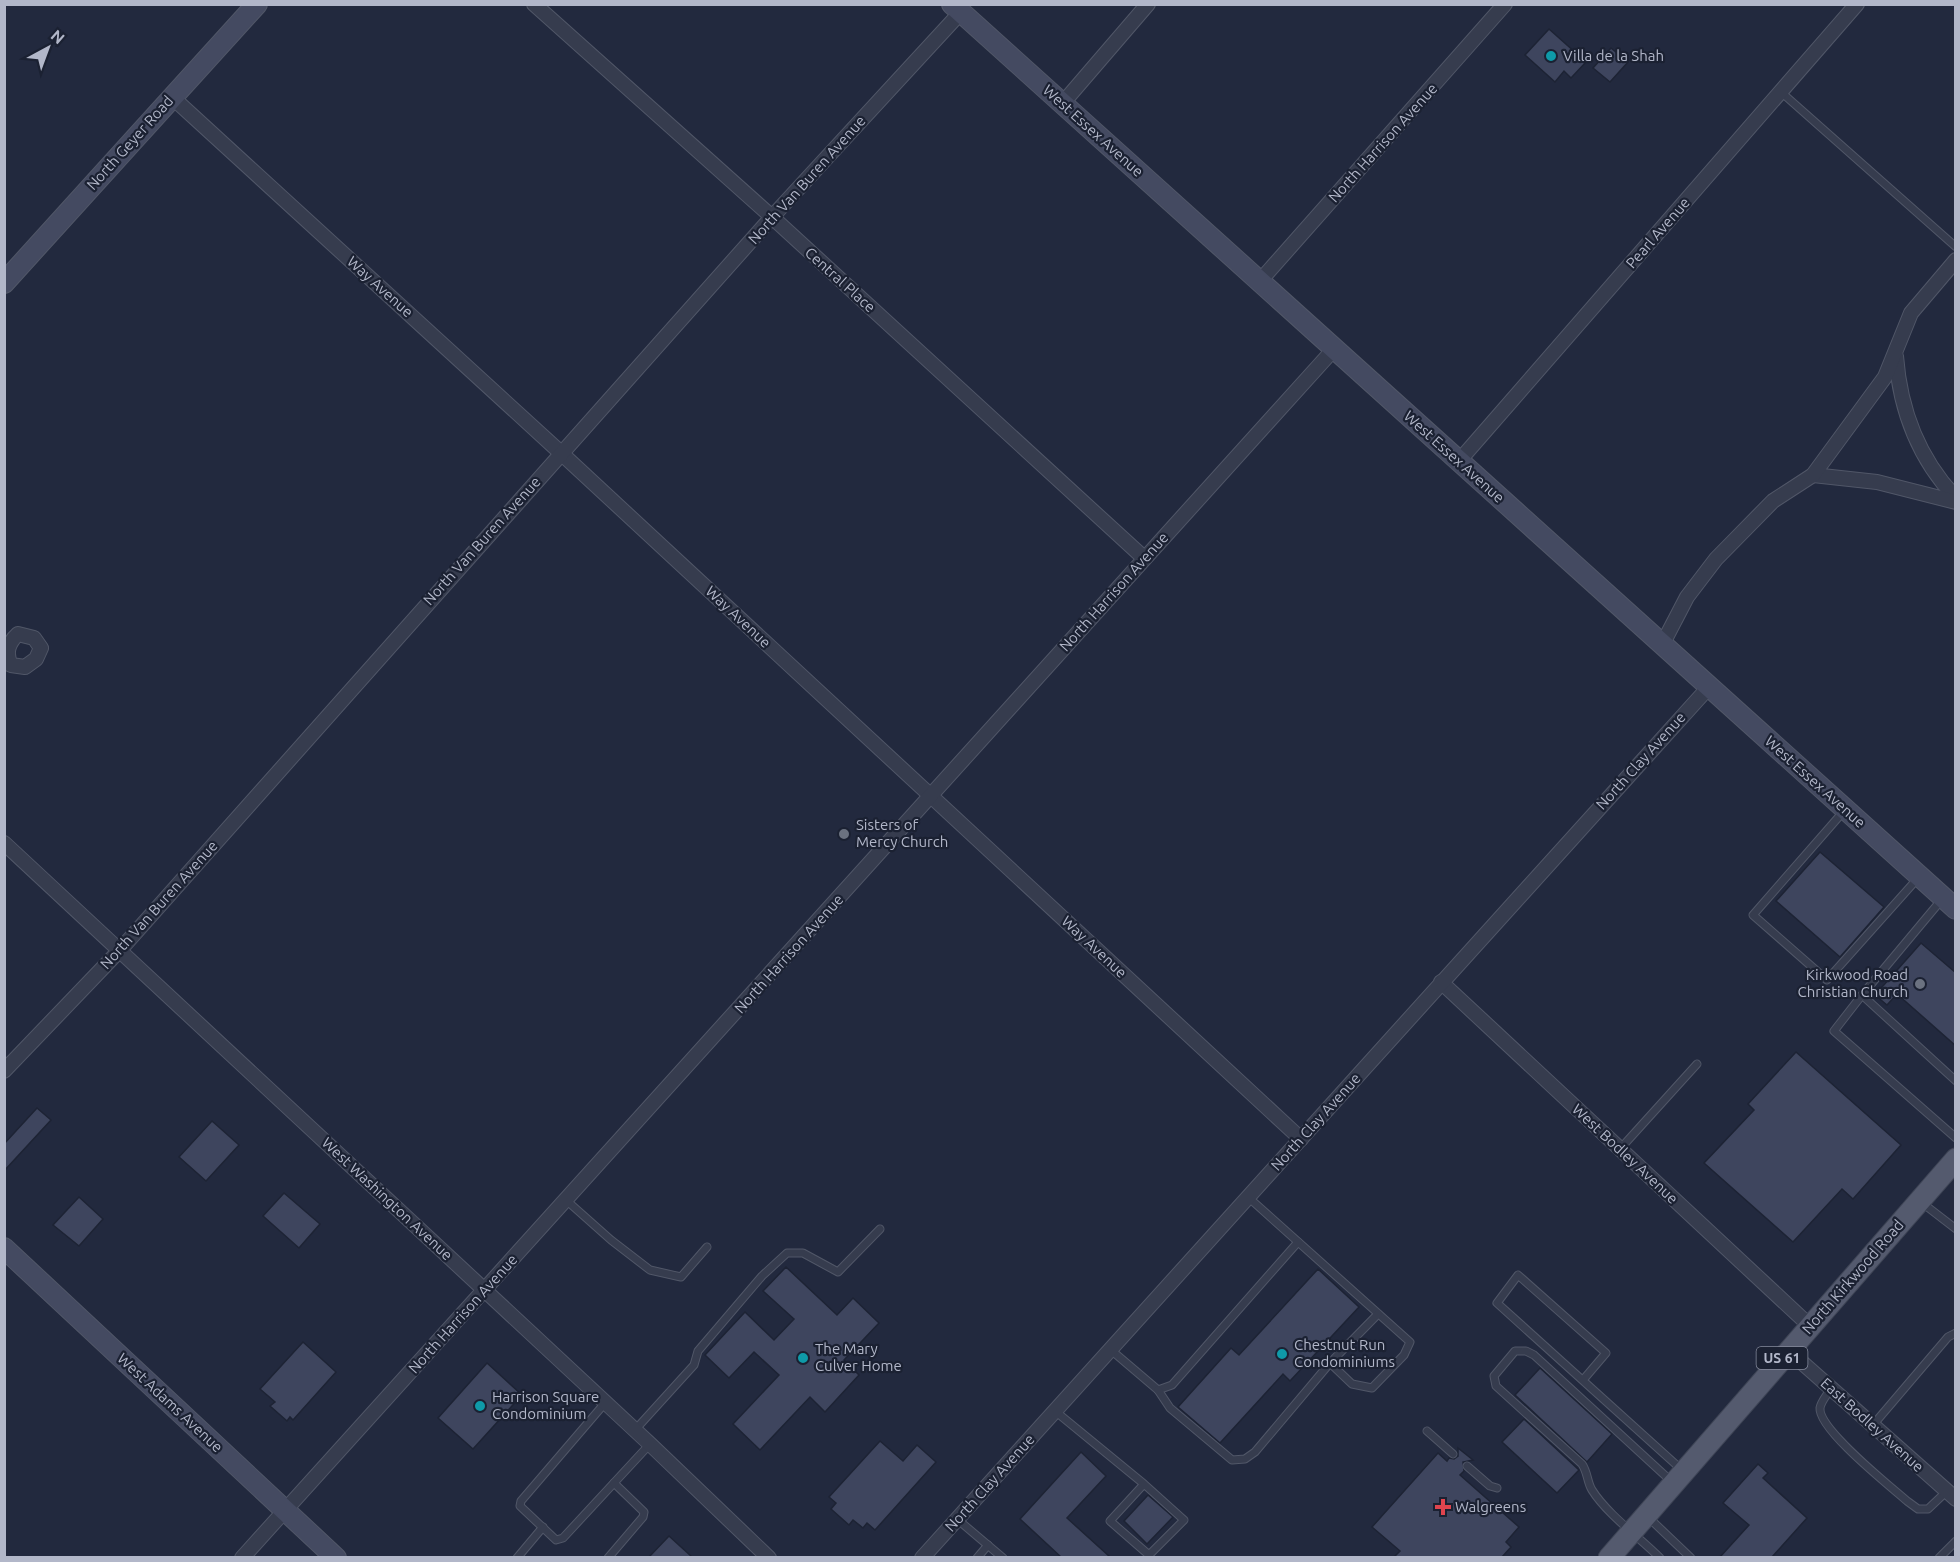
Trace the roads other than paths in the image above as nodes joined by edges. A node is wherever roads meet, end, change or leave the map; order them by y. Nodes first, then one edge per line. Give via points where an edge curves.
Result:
1 (257, 4) edge
2 (534, 4) edge
3 (1148, 4) edge
4 (1505, 4) edge
5 (1857, 4) edge
6 (956, 8) edge
7 (1781, 92) junction
8 (172, 97) junction
9 (1062, 104) junction
10 (772, 217) junction
11 (1956, 247) edge
12 (1956, 260) edge
13 (1260, 281) junction
14 (4, 283) edge
15 (1334, 349) junction
16 (1896, 351) junction
17 (561, 453) junction
18 (1459, 461) junction
19 (1813, 475) junction
20 (1956, 500) edge
21 (1144, 558) junction
22 (1662, 645) junction
23 (1709, 687) junction
24 (932, 796) junction
25 (1845, 809) junction
26 (4, 843) edge
27 (1919, 876) junction
28 (1949, 903) edge
29 (120, 950) junction
30 (1441, 982) junction
31 (1862, 995) junction
32 (1697, 1064) dead end
33 (4, 1071) edge
34 (1956, 1081) edge
35 (1956, 1138) edge
36 (1301, 1139) junction
37 (1620, 1149) junction
38 (1956, 1159) edge
39 (1248, 1197) junction
40 (566, 1200) junction
41 (1919, 1201) junction
42 (1956, 1228) edge
43 (880, 1229) dead end
44 (1298, 1242) junction
45 (707, 1247) dead end
46 (4, 1248) edge
47 (485, 1290) junction
48 (1378, 1314) junction
49 (1810, 1326) junction
50 (1956, 1333) edge
51 (1111, 1350) junction
52 (1789, 1351) junction
53 (1329, 1363) junction
54 (1583, 1380) junction
55 (1831, 1388) junction
56 (1158, 1390) junction
57 (605, 1403) junction
58 (1055, 1411) junction
59 (1873, 1425) junction
60 (635, 1430) junction
61 (1427, 1431) dead end
62 (650, 1444) junction
63 (1453, 1454) dead end
64 (1467, 1466) dead end
65 (1679, 1477) junction
66 (614, 1483) junction
67 (1144, 1484) junction
68 (1497, 1488) dead end
69 (1951, 1495) edge
70 (284, 1509) junction
71 (957, 1519) junction
72 (1639, 1522) junction
73 (543, 1527) junction
74 (988, 1545) junction
75 (1954, 1546) edge
76 (242, 1557) edge
77 (336, 1557) edge
78 (517, 1557) edge
79 (608, 1557) edge
80 (769, 1557) edge
81 (922, 1557) edge
82 (977, 1557) edge
83 (1003, 1557) edge
84 (1609, 1557) edge
85 (1660, 1557) edge
86 (1691, 1557) edge
87 (1940, 1557) edge

1 - 8 street, North Geyer Road
2 - 10 street, Central Place
3 - 9 street
4 - 13 street, North Harrison Avenue
5 - 7 street, Pearl Avenue
6 - 9 street, West Essex Avenue
6 - 10 street, North Van Buren Avenue
7 - 11 lane
7 - 18 street, Pearl Avenue
8 - 14 street, North Geyer Road
8 - 17 street, Way Avenue
9 - 13 street, West Essex Avenue
10 - 17 street, North Van Buren Avenue
10 - 21 street, Central Place
12 - 16 street via 1911,313
13 - 15 street, West Essex Avenue
15 - 18 street, West Essex Avenue
15 - 21 street, North Harrison Avenue
16 - 19 street via 1885,377
16 - 20 street via 1901,399 1911,430 1939,481
17 - 24 street, Way Avenue
17 - 29 street, North Van Buren Avenue
18 - 22 street, West Essex Avenue
19 - 20 street via 1877,482
19 - 22 street via 1773,501 1716,559 1687,597
21 - 24 street, North Harrison Avenue
22 - 23 street, West Essex Avenue
23 - 25 street, West Essex Avenue
23 - 30 street, North Clay Avenue
24 - 36 street, Way Avenue
24 - 40 street, North Harrison Avenue
25 - 27 street, West Essex Avenue
25 - 27 lane via 1753,915 1827,980
26 - 29 street, West Washington Avenue
27 - 28 street, West Essex Avenue
28 - 31 lane
29 - 33 street, North Van Buren Avenue
29 - 47 street, West Washington Avenue
30 - 36 street, North Clay Avenue
30 - 37 street, West Bodley Avenue
31 - 34 lane
31 - 35 lane via 1834,1030
32 - 37 lane
36 - 39 street, North Clay Avenue
37 - 49 street, West Bodley Avenue
38 - 41 main road, North Kirkwood Road / US 61
39 - 44 lane
39 - 51 street, North Clay Avenue
40 - 45 lane via 650,1270 681,1277
40 - 47 street, North Harrison Avenue
41 - 42 lane
41 - 49 main road, North Kirkwood Road / US 61
43 - 60 lane via 838,1272 802,1253 787,1253 762,1276 698,1351 693,1365
44 - 48 lane
44 - 56 lane via 1172,1385
46 - 70 street, West Adams Avenue
47 - 57 street, West Washington Avenue
47 - 70 street, North Harrison Avenue
48 - 53 lane
48 - 53 lane via 1410,1342 1404,1355 1372,1388 1352,1384
49 - 52 main road, North Kirkwood Road / US 61
50 - 59 lane via 1948,1337
51 - 56 lane
51 - 58 street, North Clay Avenue
52 - 55 street, East Bodley Avenue
52 - 65 main road, North Kirkwood Road / US 61
53 - 56 lane via 1255,1452 1245,1458 1232,1460 1170,1408
54 - 54 lane via 1606,1353 1518,1275 1497,1302
54 - 65 lane
55 - 59 street, East Bodley Avenue
55 - 69 lane via 1820,1406 1826,1424 1907,1502 1918,1509 1928,1509
57 - 60 street, West Washington Avenue
57 - 73 lane via 521,1501 520,1506
58 - 67 lane
58 - 71 street, North Clay Avenue
59 - 69 street, East Bodley Avenue
60 - 62 street, West Washington Avenue
61 - 63 lane
62 - 66 lane
62 - 80 street, West Washington Avenue
64 - 68 lane
65 - 72 main road, North Kirkwood Road / US 61
65 - 72 lane via 1615,1429 1534,1355 1526,1351 1509,1357 1494,1377 1496,1386 1582,1464 1599,1499
66 - 73 lane via 563,1538 556,1539
66 - 79 lane via 644,1512
67 - 67 lane via 1110,1521 1149,1555 1184,1520
70 - 76 street, North Harrison Avenue
70 - 77 street, West Adams Avenue
71 - 74 lane
71 - 81 street, North Clay Avenue
72 - 84 main road, North Kirkwood Road / US 61
72 - 85 lane
72 - 86 lane
73 - 78 lane
74 - 82 lane
74 - 83 lane
75 - 87 lane

